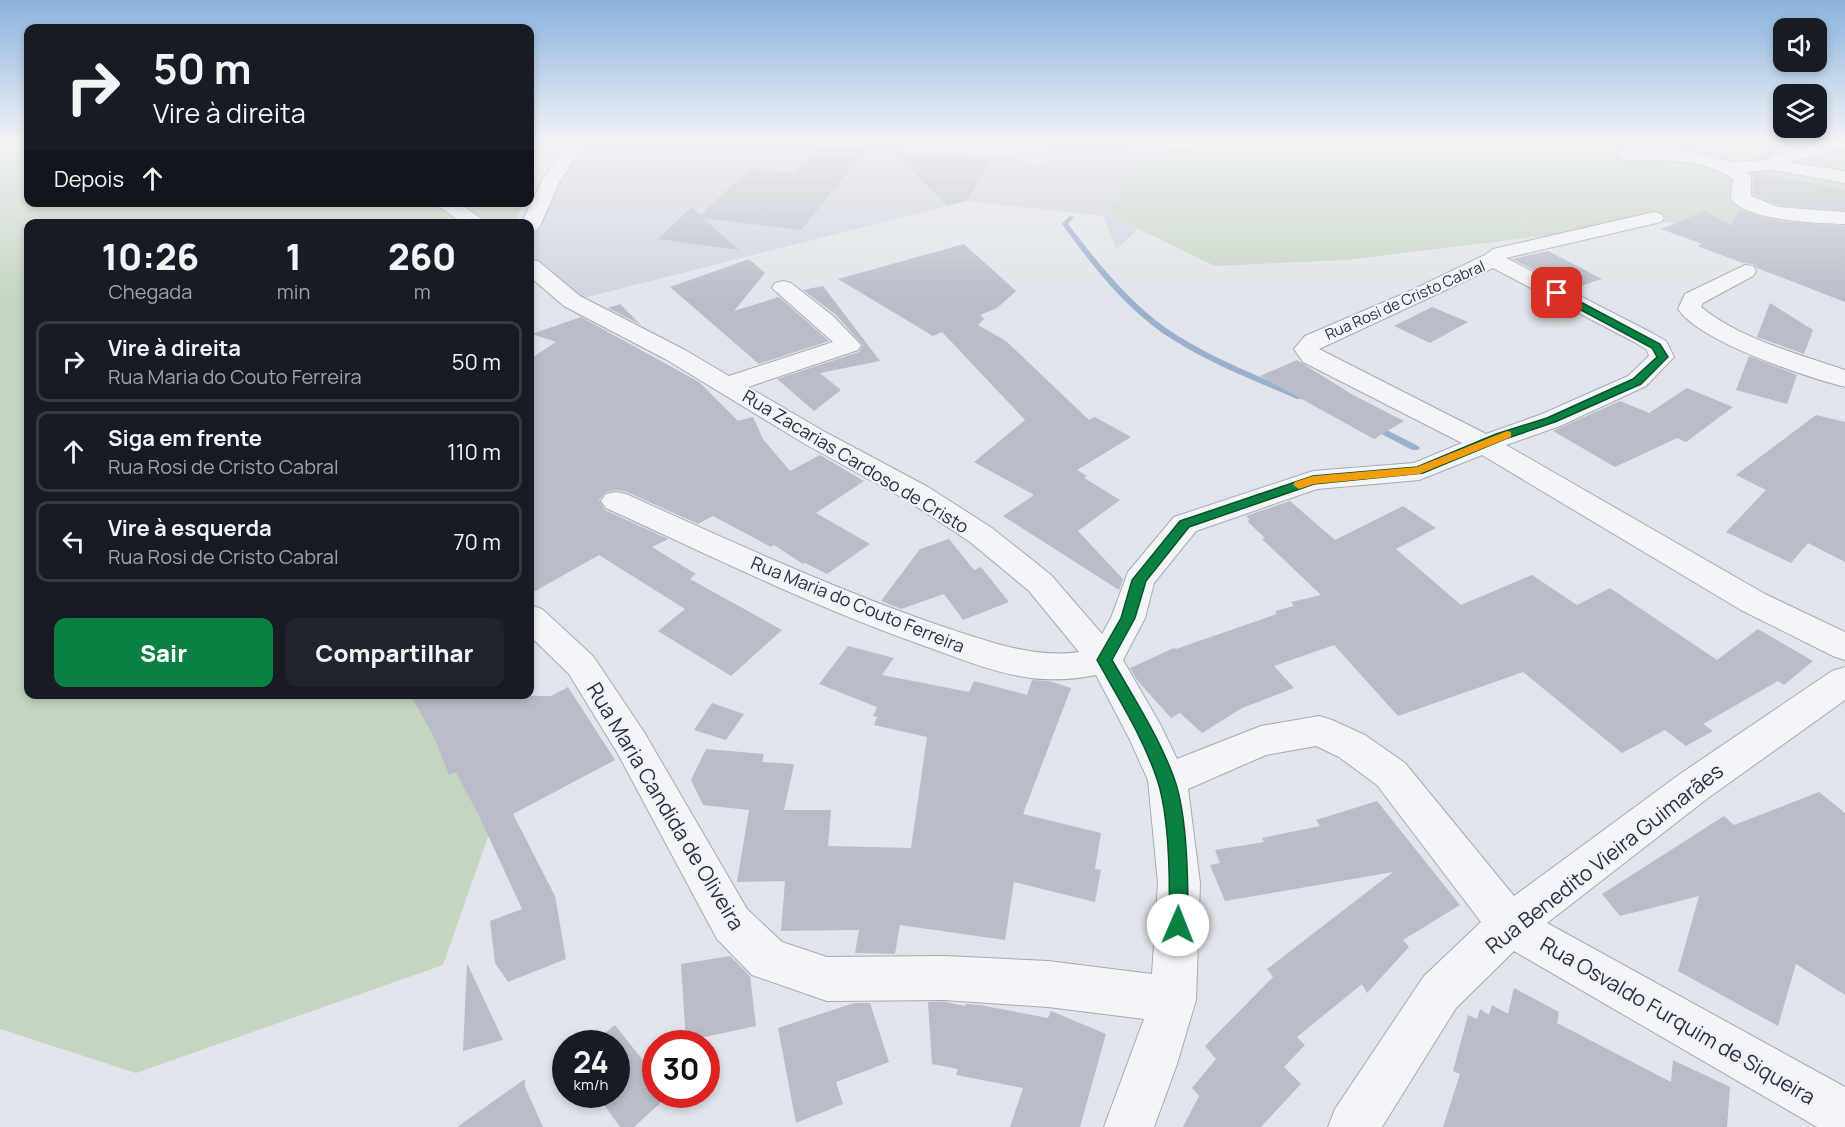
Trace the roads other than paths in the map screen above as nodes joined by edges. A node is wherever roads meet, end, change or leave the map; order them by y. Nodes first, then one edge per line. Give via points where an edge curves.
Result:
1 (544, 195) edge
2 (1742, 195) edge
3 (450, 207) edge
4 (1654, 218) dead end
5 (1845, 218) edge
6 (471, 219) edge
7 (533, 219) edge
8 (1493, 260) junction
9 (534, 270) edge
10 (1745, 272) dead end
11 (783, 288) dead end
12 (1845, 379) edge
13 (728, 385) junction
14 (1484, 444) junction
15 (616, 501) dead end
16 (534, 621) edge
17 (1845, 647) edge
18 (1105, 660) junction
19 (1845, 681) edge
20 (1167, 780) junction
21 (1510, 925) junction
22 (1173, 1000) junction
23 (1845, 1115) edge
24 (1129, 1127) edge
25 (1353, 1127) edge

1 - 7 street
2 - 5 street via 1742,199 1756,207 1781,214
3 - 6 street
4 - 8 street via 1500,253
8 - 14 street, Rua Rosi de Cristo Cabral via 1642,337 1656,346 1662,357 1637,381 1551,420
8 - 14 street, Rua Rosi de Cristo Cabral via 1313,341 1306,349 1321,362
9 - 13 street, Rua Zacarias Cardoso de Cristo via 572,301
10 - 12 street via 1693,299 1689,309 1724,334
11 - 13 street via 849,345
13 - 18 street, Rua Zacarias Cardoso de Cristo via 918,494 981,535 1040,583
14 - 17 street, Rua Rosi de Cristo Cabral via 1754,602
14 - 18 street via 1419,471 1313,480 1185,524 1139,580 1128,618
15 - 18 street, Rua Maria do Couto Ferreira via 885,619 969,648 1019,663 1075,666
16 - 22 street, Rua Maria Candida de Oliveira via 581,665 631,743 732,924 768,960 827,979 944,978 1036,983
18 - 20 street, Rua Zacarias Cardoso de Cristo
19 - 21 street, Rua Benedito Vieira Guimarães via 1694,786
20 - 21 street via 1261,741 1319,731 1352,746 1391,774
20 - 22 street, Rua Zacarias Cardoso de Cristo via 1179,883
21 - 23 street, Rua Osvaldo Furquim de Siqueira
21 - 25 street, Rua Benedito Vieira Guimarães via 1440,992
22 - 24 street, Rua Zacarias Cardoso de Cristo

